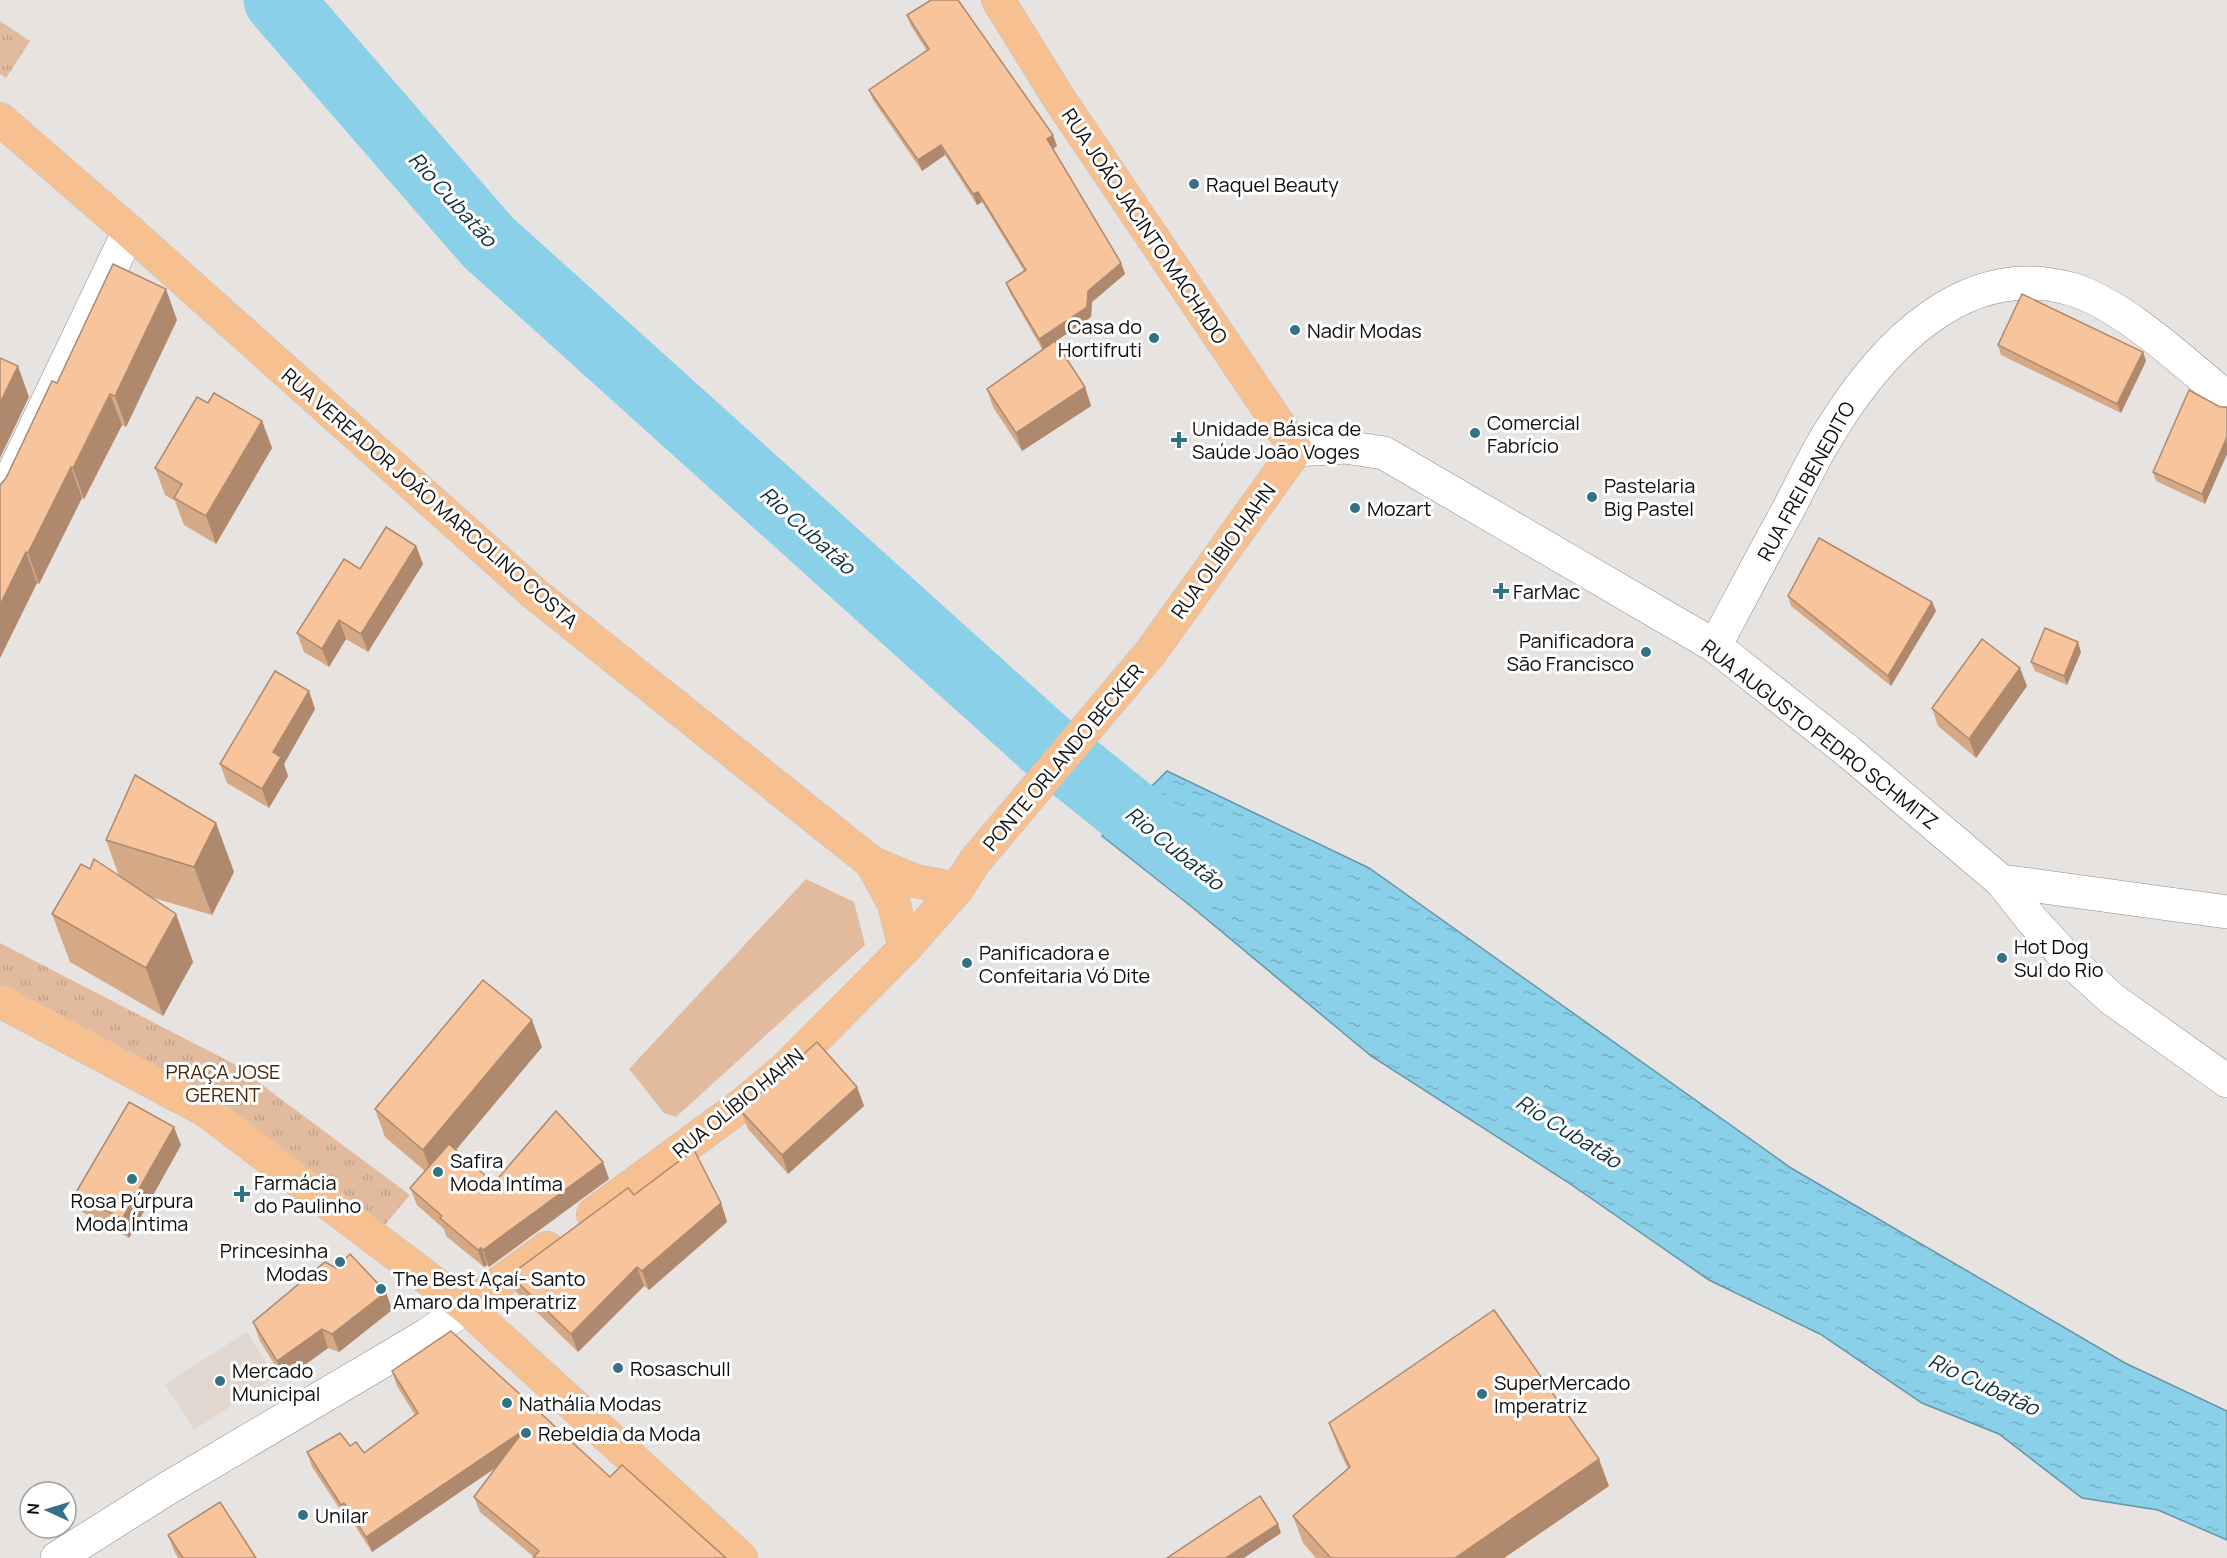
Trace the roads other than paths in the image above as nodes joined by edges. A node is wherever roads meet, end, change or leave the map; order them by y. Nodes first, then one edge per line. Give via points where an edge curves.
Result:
1 (998, 0) edge
2 (0, 119) edge
3 (129, 231) junction
4 (2227, 398) edge
5 (1296, 450) junction
6 (0, 501) edge
7 (1715, 646) junction
8 (1151, 652) joint
9 (975, 861) joint
10 (872, 863) junction
11 (2001, 881) junction
12 (957, 889) junction
13 (2227, 912) edge
14 (905, 948) junction
15 (0, 1002) edge
16 (2227, 1081) edge
17 (466, 1307) junction
18 (57, 1558) edge
19 (741, 1558) edge

1 - 5 main road, RUA JOÃO JACINTO MACHADO
2 - 3 main road, RUA VEREADOR JOÃO MARCOLINO COSTA
3 - 6 street
3 - 10 main road, RUA VEREADOR JOÃO MARCOLINO COSTA via 535,594
4 - 7 street, RUA FREI BENEDITO via 2136,324 2073,289 2012,284 1967,294 1917,328 1888,354 1855,393 1830,431
5 - 7 street, RUA AUGUSTO PEDRO SCHMITZ via 1346,447 1384,453
5 - 8 main road, RUA OLÍBIO HAHN
7 - 11 street, RUA AUGUSTO PEDRO SCHMITZ via 1850,753
8 - 9 main road, PONTE ORLANDO BECKER
9 - 12 main road, RUA OLÍBIO HAHN
10 - 12 main road, RUA VEREADOR JOÃO MARCOLINO COSTA via 915,880
10 - 14 main road, RUA VEREADOR JOÃO MARCOLINO COSTA via 894,904
11 - 13 street
11 - 16 street, RUA AUGUSTO PEDRO SCHMITZ via 2065,956 2112,999
12 - 14 main road, RUA OLÍBIO HAHN
14 - 17 main road, RUA OLÍBIO HAHN via 784,1070 739,1107
15 - 17 main road via 205,1110
17 - 18 street via 427,1335
17 - 19 main road

